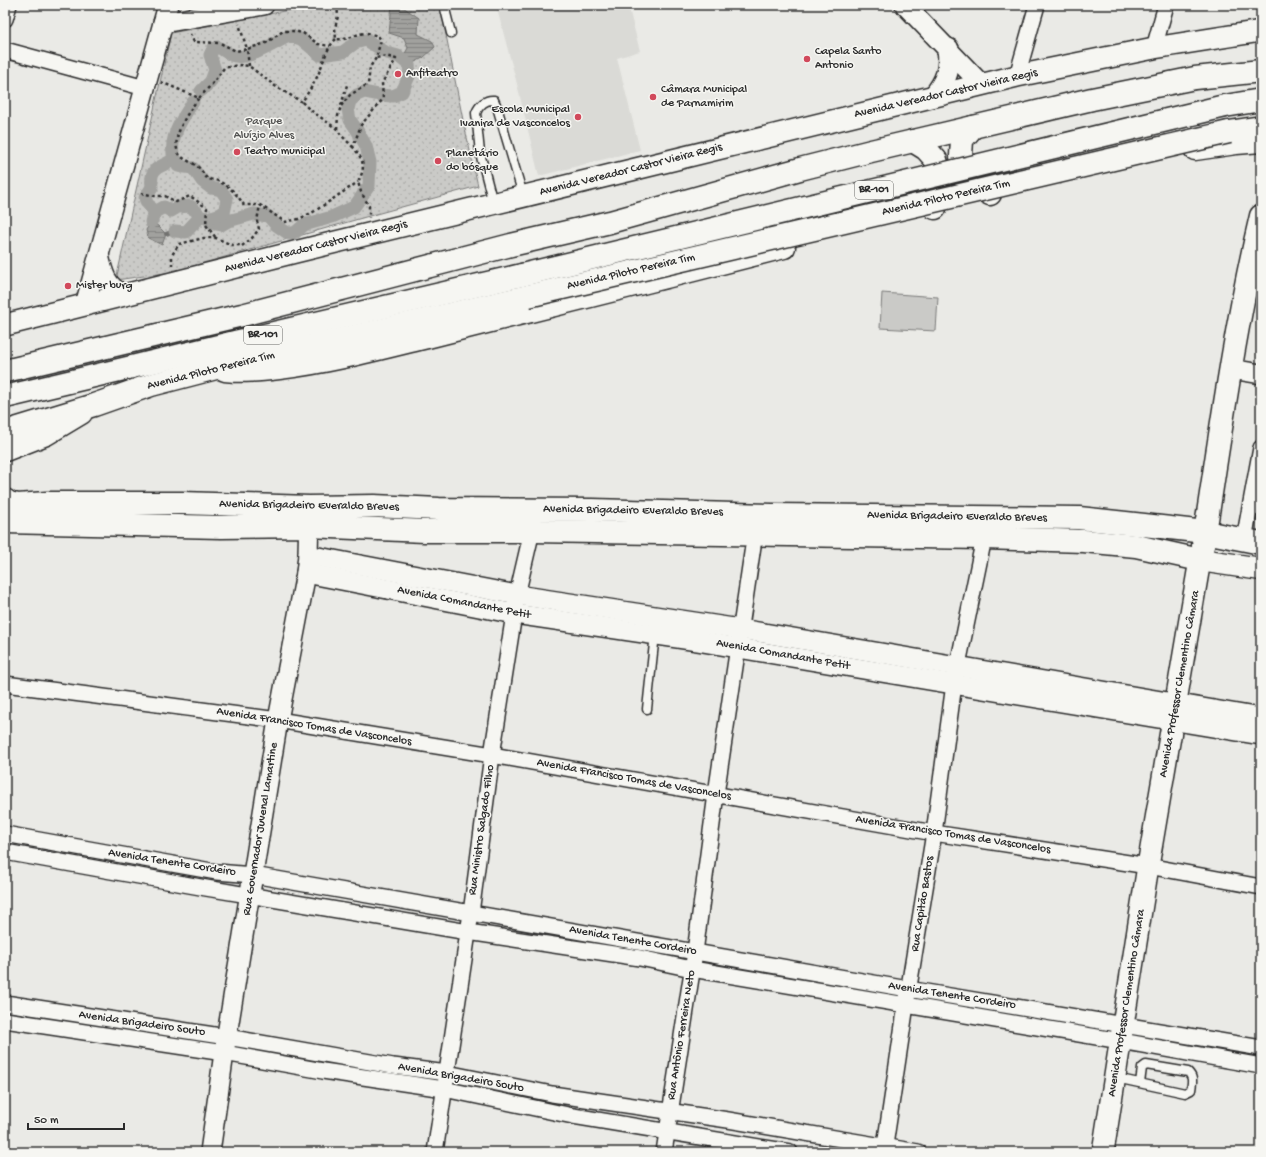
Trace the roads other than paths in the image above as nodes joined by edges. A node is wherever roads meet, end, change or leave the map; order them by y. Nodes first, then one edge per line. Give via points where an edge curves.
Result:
1 (9, 5) edge
2 (264, 5) edge
3 (444, 5) edge
4 (905, 5) edge
5 (1037, 5) edge
6 (1166, 5) edge
7 (166, 14) edge
8 (5, 19) edge
9 (1261, 31) edge
10 (452, 33) dead end
11 (1154, 48) junction
12 (948, 49) junction
13 (5, 50) edge
14 (1261, 70) edge
15 (1017, 76) junction
16 (152, 85) junction
17 (982, 85) junction
18 (934, 96) junction
19 (1261, 100) edge
20 (973, 127) junction
21 (1261, 127) edge
22 (913, 141) junction
23 (1261, 141) edge
24 (990, 194) junction
25 (524, 196) junction
26 (493, 203) junction
27 (935, 208) junction
28 (1261, 216) edge
29 (99, 255) junction
30 (124, 296) junction
31 (85, 305) junction
32 (5, 326) edge
33 (216, 368) junction
34 (1231, 369) junction
35 (5, 371) edge
36 (1261, 374) edge
37 (5, 397) edge
38 (94, 405) junction
39 (5, 432) edge
40 (1261, 448) edge
41 (5, 450) edge
42 (5, 500) edge
43 (536, 509) junction
44 (1255, 510) edge
45 (758, 514) junction
46 (308, 516) junction
47 (5, 522) edge
48 (532, 531) junction
49 (1205, 532) junction
50 (754, 536) junction
51 (984, 538) junction
52 (1252, 542) edge
53 (1200, 560) junction
54 (307, 564) junction
55 (1261, 569) edge
56 (517, 595) junction
57 (515, 614) junction
58 (740, 629) junction
59 (655, 634) junction
60 (738, 648) junction
61 (859, 649) junction
62 (857, 668) junction
63 (955, 675) junction
64 (5, 684) edge
65 (647, 709) dead end
66 (1175, 712) junction
67 (1261, 718) edge
68 (278, 720) junction
69 (1261, 735) edge
70 (492, 755) junction
71 (716, 794) junction
72 (934, 833) junction
73 (5, 834) edge
74 (5, 852) edge
75 (1148, 866) junction
76 (253, 875) junction
77 (1261, 887) edge
78 (250, 895) junction
79 (471, 913) junction
80 (468, 932) junction
81 (695, 952) junction
82 (692, 969) junction
83 (908, 989) junction
84 (5, 1003) edge
85 (906, 1005) junction
86 (5, 1020) edge
87 (1122, 1033) junction
88 (225, 1045) junction
89 (1261, 1048) edge
90 (1261, 1066) edge
91 (447, 1073) junction
92 (1115, 1077) junction
93 (1140, 1083) junction
94 (444, 1089) junction
95 (670, 1112) junction
96 (667, 1131) junction
97 (885, 1149) edge
98 (210, 1152) edge
99 (434, 1152) edge
100 (664, 1152) edge
101 (790, 1152) edge
102 (918, 1152) edge
103 (1104, 1152) edge

1 - 8 street
2 - 7 street
3 - 10 lane
4 - 12 street
5 - 15 street
6 - 11 street
7 - 16 street
9 - 11 main road, Avenida Vereador Castor Vieira Regis
11 - 15 main road, Avenida Vereador Castor Vieira Regis
12 - 17 street
12 - 18 main road via 947,75
13 - 16 street
14 - 20 main road via 1195,78
15 - 17 main road, Avenida Vereador Castor Vieira Regis
16 - 29 street
17 - 18 main road, Avenida Vereador Castor Vieira Regis
18 - 25 main road, Avenida Vereador Castor Vieira Regis
19 - 37 main road, Avenida Piloto Pereira Tim / BR-101, bridge via 1225,106
20 - 22 main road
20 - 24 main road via 962,140 960,156 970,184
21 - 33 main road, Avenida Piloto Pereira Tim / BR-101, bridge via 1229,132
22 - 27 main road via 926,149 936,160 943,184
22 - 35 main road via 800,169 610,222 257,311
23 - 24 main road via 1142,158
24 - 27 main road
25 - 26 main road, Avenida Vereador Castor Vieira Regis
25 - 26 lane via 497,107 494,100 490,100 482,104 476,113 480,153
26 - 30 main road, Avenida Vereador Castor Vieira Regis via 244,255 174,283
27 - 33 main road via 367,351 302,365 263,370 234,371
28 - 34 main road, Avenida Professor Clementino Câmara
29 - 30 street via 106,280 114,290
29 - 31 street
30 - 31 main road, Avenida Vereador Castor Vieira Regis
31 - 32 main road, Avenida Vereador Castor Vieira Regis
33 - 38 main road, Avenida Piloto Pereira Tim / BR-101 via 151,385
34 - 36 street
34 - 49 main road, Avenida Professor Clementino Câmara
38 - 39 main road, Avenida Piloto Pereira Tim / BR-101
38 - 41 main road via 46,434
40 - 44 street
42 - 46 main road, Avenida Brigadeiro Everaldo Breves via 17,505 182,503
43 - 45 main road, Avenida Brigadeiro Everaldo Breves
43 - 46 main road, Avenida Brigadeiro Everaldo Breves via 374,506
43 - 48 street, Rua Ministro Salgado Filho
44 - 52 street
45 - 49 main road, Avenida Brigadeiro Everaldo Breves via 1079,518
45 - 50 street, Rua Antônio Ferreira Neto
46 - 47 main road, Avenida Brigadeiro Everaldo Breves via 221,527
46 - 48 main road, Avenida Brigadeiro Everaldo Breves via 425,531
46 - 54 street, Rua Governador Juvenal Lamartine
48 - 50 main road, Avenida Brigadeiro Everaldo Breves
48 - 56 street, Rua Ministro Salgado Filho
49 - 52 main road, Avenida Brigadeiro Everaldo Breves
49 - 53 main road, Avenida Professor Clementino Câmara
50 - 51 main road, Avenida Brigadeiro Everaldo Breves
50 - 58 street, Rua Antônio Ferreira Neto
51 - 53 main road, Avenida Brigadeiro Everaldo Breves via 1084,541 1136,546
51 - 63 street, Rua Capitão Bastos
53 - 55 main road, Avenida Brigadeiro Everaldo Breves
53 - 66 main road, Avenida Professor Clementino Câmara
54 - 56 street, Avenida Comandante Petit
54 - 57 street, Avenida Comandante Petit
54 - 68 street, Rua Governador Juvenal Lamartine
56 - 57 street, Rua Ministro Salgado Filho
56 - 58 street, Avenida Comandante Petit
57 - 59 street, Avenida Comandante Petit
57 - 70 street, Rua Ministro Salgado Filho
58 - 60 street, Rua Antônio Ferreira Neto
58 - 61 street, Avenida Comandante Petit
59 - 60 street, Avenida Comandante Petit
59 - 65 lane
60 - 62 street, Avenida Comandante Petit
60 - 71 street, Rua Antônio Ferreira Neto
61 - 62 street
61 - 63 street, Avenida Comandante Petit
62 - 63 street, Avenida Comandante Petit
63 - 66 street, Avenida Comandante Petit
63 - 72 street, Rua Capitão Bastos
64 - 68 street, Avenida Francisco Tomas de Vasconcelos
66 - 67 street, Avenida Comandante Petit
66 - 69 street, Avenida Comandante Petit
66 - 75 main road, Avenida Professor Clementino Câmara
68 - 70 street, Avenida Francisco Tomas de Vasconcelos
68 - 76 street, Rua Governador Juvenal Lamartine
70 - 71 street, Avenida Francisco Tomas de Vasconcelos
70 - 79 street, Rua Ministro Salgado Filho
71 - 72 street, Avenida Francisco Tomas de Vasconcelos
71 - 81 street, Rua Antônio Ferreira Neto
72 - 75 street, Avenida Francisco Tomas de Vasconcelos
72 - 83 street, Rua Capitão Bastos
73 - 76 street, Avenida Tenente Cordeiro via 217,872
74 - 78 street, Avenida Tenente Cordeiro
75 - 77 street, Avenida Francisco Tomas de Vasconcelos
75 - 87 main road, Avenida Professor Clementino Câmara
76 - 78 street, Rua Governador Juvenal Lamartine
76 - 79 street, Avenida Tenente Cordeiro
78 - 80 street, Avenida Tenente Cordeiro
78 - 88 street, Rua Governador Juvenal Lamartine
79 - 80 street, Rua Ministro Salgado Filho
79 - 81 street, Avenida Tenente Cordeiro
80 - 82 street, Avenida Tenente Cordeiro via 640,958
80 - 91 street, Rua Ministro Salgado Filho
81 - 82 street, Rua Antônio Ferreira Neto
81 - 83 street, Avenida Tenente Cordeiro
82 - 85 street, Avenida Tenente Cordeiro
82 - 95 street, Rua Antônio Ferreira Neto
83 - 85 street, Rua Capitão Bastos
83 - 87 street, Avenida Tenente Cordeiro
84 - 88 street, Avenida Brigadeiro Souto
85 - 87 street, Avenida Tenente Cordeiro
85 - 97 street, Rua Capitão Bastos
86 - 88 street, Avenida Brigadeiro Souto
87 - 89 street, Avenida Tenente Cordeiro
87 - 90 street, Avenida Tenente Cordeiro
87 - 92 main road, Avenida Professor Clementino Câmara
88 - 91 street, Avenida Brigadeiro Souto
88 - 94 street, Avenida Brigadeiro Souto via 323,1071
88 - 98 street, Rua Governador Juvenal Lamartine
91 - 94 street, Rua Ministro Salgado Filho
91 - 95 street, Avenida Brigadeiro Souto via 552,1094
92 - 93 lane
92 - 103 main road, Avenida Professor Clementino Câmara
93 - 93 lane via 1186,1093 1191,1090 1193,1079 1188,1072 1146,1065 1142,1068
94 - 96 street, Avenida Brigadeiro Souto via 573,1116
94 - 99 street, Rua Ministro Salgado Filho
95 - 96 street, Rua Antônio Ferreira Neto
95 - 97 street, Avenida Brigadeiro Souto
96 - 100 street, Rua Antônio Ferreira Neto
96 - 101 street, Avenida Brigadeiro Souto
97 - 102 street, Avenida Brigadeiro Souto

